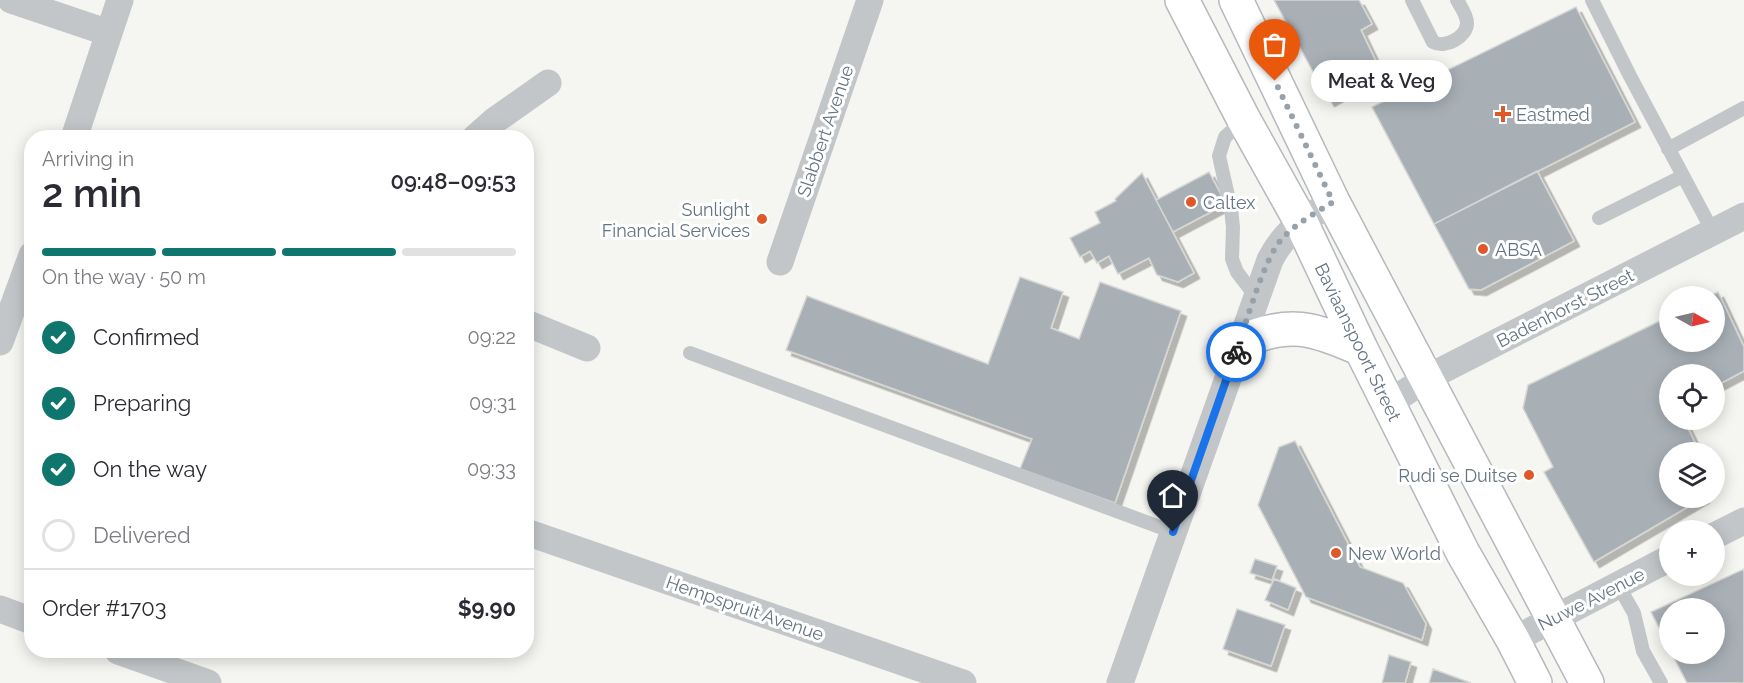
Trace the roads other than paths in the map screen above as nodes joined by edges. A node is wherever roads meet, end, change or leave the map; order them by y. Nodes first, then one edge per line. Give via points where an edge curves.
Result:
1 (12, 0) edge
2 (120, 0) edge
3 (870, 0) edge
4 (1182, 0) edge
5 (1236, 0) edge
6 (1413, 0) edge
7 (1457, 0) edge
8 (1592, 0) edge
9 (109, 33) junction
10 (548, 83) dead end
11 (1744, 108) edge
12 (1244, 120) junction
13 (77, 130) edge
14 (484, 130) edge
15 (1668, 148) junction
16 (1683, 176) junction
17 (1333, 202) junction
18 (1744, 216) edge
19 (1599, 218) dead end
20 (1301, 222) junction
21 (1713, 232) junction
22 (780, 262) dead end
23 (24, 277) edge
24 (1256, 297) junction
25 (534, 326) edge
26 (0, 342) edge
27 (1239, 342) junction
28 (587, 348) dead end
29 (1361, 349) junction
30 (690, 353) dead end
31 (1425, 380) junction
32 (1388, 404) junction
33 (1744, 520) edge
34 (1725, 530) edge
35 (1173, 532) junction
36 (534, 535) edge
37 (1659, 564) edge
38 (1618, 585) junction
39 (0, 609) edge
40 (24, 618) edge
41 (1553, 618) junction
42 (1513, 640) junction
43 (138, 658) edge
44 (208, 683) edge
45 (963, 683) edge
46 (1120, 683) edge
47 (1534, 683) edge
48 (1587, 683) edge
49 (1661, 683) edge

1 - 9 street
2 - 9 street
3 - 22 street, Slabbert Avenue
4 - 12 main road, Baviaanspoort Street
5 - 17 main road
6 - 7 lane via 1433,42 1439,46 1464,34 1466,17
8 - 15 lane
9 - 13 street
10 - 14 street
11 - 15 lane
12 - 20 main road, Baviaanspoort Street
12 - 24 lane via 1225,137 1220,156 1233,227 1232,259
15 - 16 lane
16 - 19 lane
16 - 21 lane
17 - 20 street
17 - 31 main road
18 - 21 street, Badenhorst Street
20 - 24 street via 1280,241
20 - 29 main road, Baviaanspoort Street
21 - 31 street, Badenhorst Street
23 - 26 street
24 - 27 street
25 - 28 street
27 - 29 main road via 1274,329 1304,329
27 - 35 street
29 - 32 main road, Baviaanspoort Street
30 - 35 lane
31 - 32 street, Badenhorst Street
31 - 41 main road
32 - 42 main road, Baviaanspoort Street via 1463,553
33 - 34 street
35 - 46 street
36 - 45 street, Hempspruit Avenue
37 - 38 street, Nuwe Avenue
38 - 41 street, Nuwe Avenue
38 - 49 lane via 1634,613 1643,651
39 - 40 street
41 - 42 street, Nuwe Avenue
41 - 48 main road
42 - 47 main road, Baviaanspoort Street
43 - 44 street

